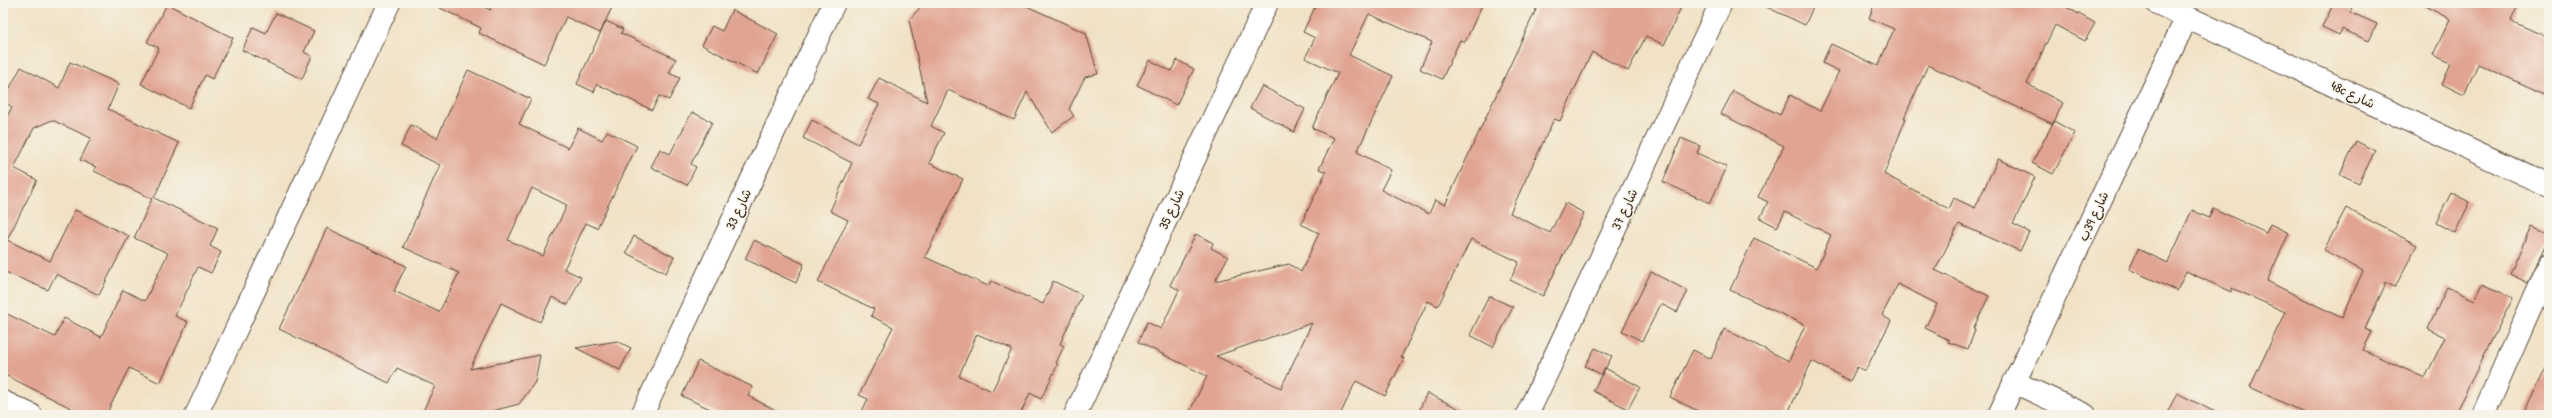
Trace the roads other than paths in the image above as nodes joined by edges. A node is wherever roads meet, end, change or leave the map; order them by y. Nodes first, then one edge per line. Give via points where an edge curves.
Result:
1 (389, 3) edge
2 (834, 3) edge
3 (1267, 3) edge
4 (1721, 3) edge
5 (2157, 3) edge
6 (2187, 17) junction
7 (2549, 186) edge
8 (2549, 265) edge
9 (2014, 382) junction
10 (3, 402) edge
11 (31, 415) edge
12 (196, 415) edge
13 (642, 415) edge
14 (1075, 415) edge
15 (1527, 415) edge
16 (1999, 415) edge
17 (2085, 415) edge
18 (2483, 415) edge

1 - 12 street
2 - 13 street, شارع 33
3 - 14 street, شارع 35
4 - 15 street, شارع 37
5 - 6 street, 48c شارع
6 - 7 street, 48c شارع
6 - 9 street, شارع 39ب
8 - 18 street
9 - 16 street, شارع 39ب
9 - 17 street
10 - 11 street

